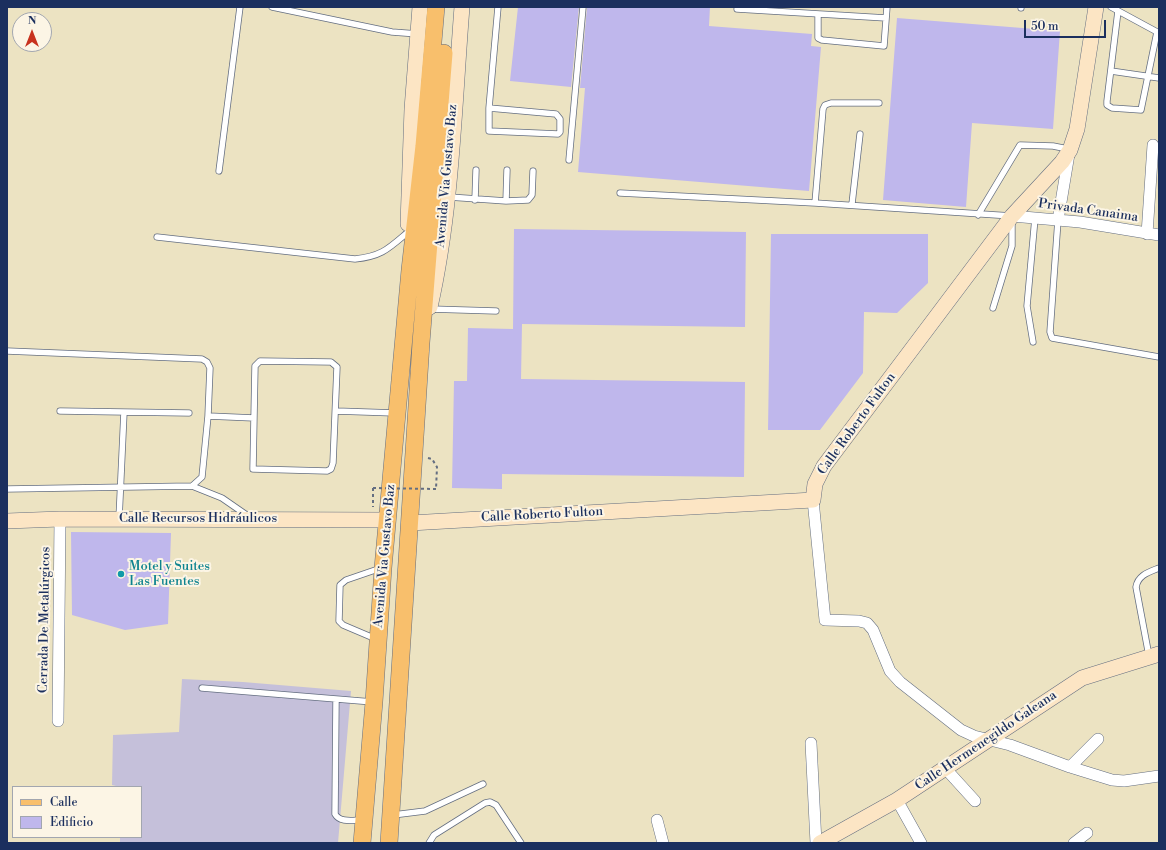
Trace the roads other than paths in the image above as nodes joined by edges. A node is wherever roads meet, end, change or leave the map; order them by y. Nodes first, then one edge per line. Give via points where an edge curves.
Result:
1 (240, 7) edge
2 (272, 7) edge
3 (420, 7) edge
4 (436, 7) edge
5 (448, 7) edge
6 (462, 7) edge
7 (498, 7) edge
8 (583, 7) edge
9 (887, 7) edge
10 (1096, 7) edge
11 (1111, 7) edge
12 (737, 9) dead end
13 (772, 9) edge
14 (1118, 11) junction
15 (818, 15) junction
16 (886, 18) junction
17 (1158, 33) edge
18 (418, 34) junction
19 (1111, 71) junction
20 (1148, 77) junction
21 (1159, 78) edge
22 (879, 103) dead end
23 (489, 108) junction
24 (860, 134) dead end
25 (1153, 145) dead end
26 (1070, 150) junction
27 (569, 160) dead end
28 (476, 170) dead end
29 (507, 170) dead end
30 (219, 171) dead end
31 (533, 171) dead end
32 (620, 193) dead end
33 (447, 197) junction
34 (475, 200) junction
35 (506, 201) junction
36 (815, 202) junction
37 (852, 204) junction
38 (978, 215) junction
39 (1012, 216) junction
40 (1035, 218) junction
41 (1058, 220) junction
42 (408, 232) junction
43 (1147, 234) junction
44 (1159, 236) edge
45 (157, 237) dead end
46 (410, 270) junction
47 (993, 308) dead end
48 (429, 309) junction
49 (496, 311) dead end
50 (1033, 342) dead end
51 (421, 343) junction
52 (7, 351) edge
53 (1159, 357) edge
54 (60, 411) dead end
55 (336, 411) junction
56 (124, 412) junction
57 (189, 413) dead end
58 (397, 413) junction
59 (208, 416) junction
60 (254, 418) junction
61 (192, 486) junction
62 (120, 487) junction
63 (7, 489) edge
64 (813, 500) junction
65 (60, 519) junction
66 (119, 519) junction
67 (252, 519) junction
68 (388, 520) junction
69 (7, 521) edge
70 (410, 522) junction
71 (383, 568) junction
72 (1159, 568) edge
73 (378, 641) junction
74 (1154, 655) edge
75 (202, 688) dead end
76 (336, 700) junction
77 (374, 702) junction
78 (58, 721) dead end
79 (1098, 739) dead end
80 (986, 741) junction
81 (811, 743) dead end
82 (1070, 767) junction
83 (945, 768) junction
84 (1159, 776) edge
85 (483, 784) dead end
86 (897, 800) junction
87 (975, 801) dead end
88 (391, 815) junction
89 (364, 820) junction
90 (657, 820) dead end
91 (1088, 833) dead end
92 (362, 843) edge
93 (389, 843) edge
94 (429, 843) edge
95 (521, 843) edge
96 (663, 843) edge
97 (816, 843) edge
98 (820, 843) edge
99 (921, 843) edge
100 (1074, 843) edge

1 - 30 lane
2 - 18 lane via 392,32
3 - 18 main road, Avenida Via Gustavo Baz
4 - 46 main road, Avenida Via Gustavo Baz
5 - 51 main road, Avenida Via Gustavo Baz
6 - 33 main road, Avenida Via Gustavo Baz
7 - 23 lane
8 - 27 lane
9 - 16 lane
10 - 26 main road, Calle Roberto Fulton via 1078,129
11 - 14 lane
12 - 13 lane
13 - 15 lane
14 - 17 lane
14 - 19 lane
15 - 16 lane
15 - 16 lane via 817,34 822,40 884,46
17 - 20 lane
18 - 42 main road, Avenida Via Gustavo Baz via 412,109
19 - 20 lane
19 - 20 lane via 1106,101 1112,108 1141,110
20 - 21 lane
22 - 36 lane via 825,105
23 - 23 lane via 556,114 560,119 560,132 558,134 489,131
24 - 37 lane
25 - 43 street
26 - 38 lane via 1053,146 1020,145
26 - 39 main road, Calle Roberto Fulton
26 - 41 street
28 - 34 lane
29 - 35 lane
31 - 35 lane via 530,199
32 - 36 lane
33 - 34 lane
33 - 48 main road, Avenida Via Gustavo Baz via 440,256
34 - 35 lane
36 - 37 lane
37 - 38 lane
38 - 39 lane
39 - 40 street, Privada Canaima
39 - 47 lane via 1012,246
39 - 64 main road, Calle Roberto Fulton via 824,466 815,484
40 - 41 street, Privada Canaima
40 - 50 lane via 1028,306
41 - 43 street, Privada Canaima
41 - 53 lane via 1050,332 1052,338
42 - 45 lane via 380,254 355,259
42 - 46 main road, Avenida Via Gustavo Baz
43 - 44 street, Privada Canaima
46 - 58 main road, Avenida Via Gustavo Baz
48 - 49 lane
48 - 51 main road, Avenida Via Gustavo Baz
51 - 70 main road, Avenida Via Gustavo Baz
52 - 59 lane via 202,359 210,368
54 - 56 lane
55 - 58 lane
55 - 60 lane via 335,363 260,361 255,366
55 - 60 lane via 333,463 327,471 253,469
56 - 57 lane
56 - 62 lane
58 - 68 main road, Avenida Via Gustavo Baz
59 - 60 lane
59 - 61 lane via 202,477
61 - 62 lane
61 - 67 lane via 222,498
62 - 63 lane
62 - 66 lane
64 - 70 main road, Calle Roberto Fulton
64 - 80 street via 825,620 867,623 873,630 890,671 900,682 961,730
65 - 66 main road, Calle Recursos Hidráulicos
65 - 69 main road, Calle Recursos Hidráulicos
65 - 78 street, Cerrada De Metalúrgicos
66 - 67 main road, Calle Recursos Hidráulicos
67 - 68 main road, Calle Recursos Hidráulicos
68 - 71 main road, Avenida Via Gustavo Baz
70 - 88 main road, Avenida Via Gustavo Baz
71 - 73 main road, Avenida Via Gustavo Baz
71 - 73 lane via 346,580 340,585 340,621 343,625
72 - 74 lane via 1143,575 1137,581 1136,587
73 - 77 main road, Avenida Via Gustavo Baz
74 - 80 main road, Calle Hermenegildo Galeana via 1082,678
75 - 76 lane
76 - 77 lane
76 - 89 lane via 335,814 342,820
77 - 89 main road, Avenida Via Gustavo Baz
79 - 82 street
80 - 82 street via 1010,745
80 - 83 main road, Calle Hermenegildo Galeana
81 - 97 street
82 - 84 street via 1112,780 1124,781
83 - 86 main road, Calle Hermenegildo Galeana
83 - 87 street
85 - 88 lane via 425,811
86 - 98 main road, Calle Hermenegildo Galeana
86 - 99 street
88 - 93 main road, Avenida Via Gustavo Baz
89 - 92 main road, Avenida Via Gustavo Baz
90 - 96 street
91 - 100 street
94 - 95 lane via 434,835 490,802 496,805

